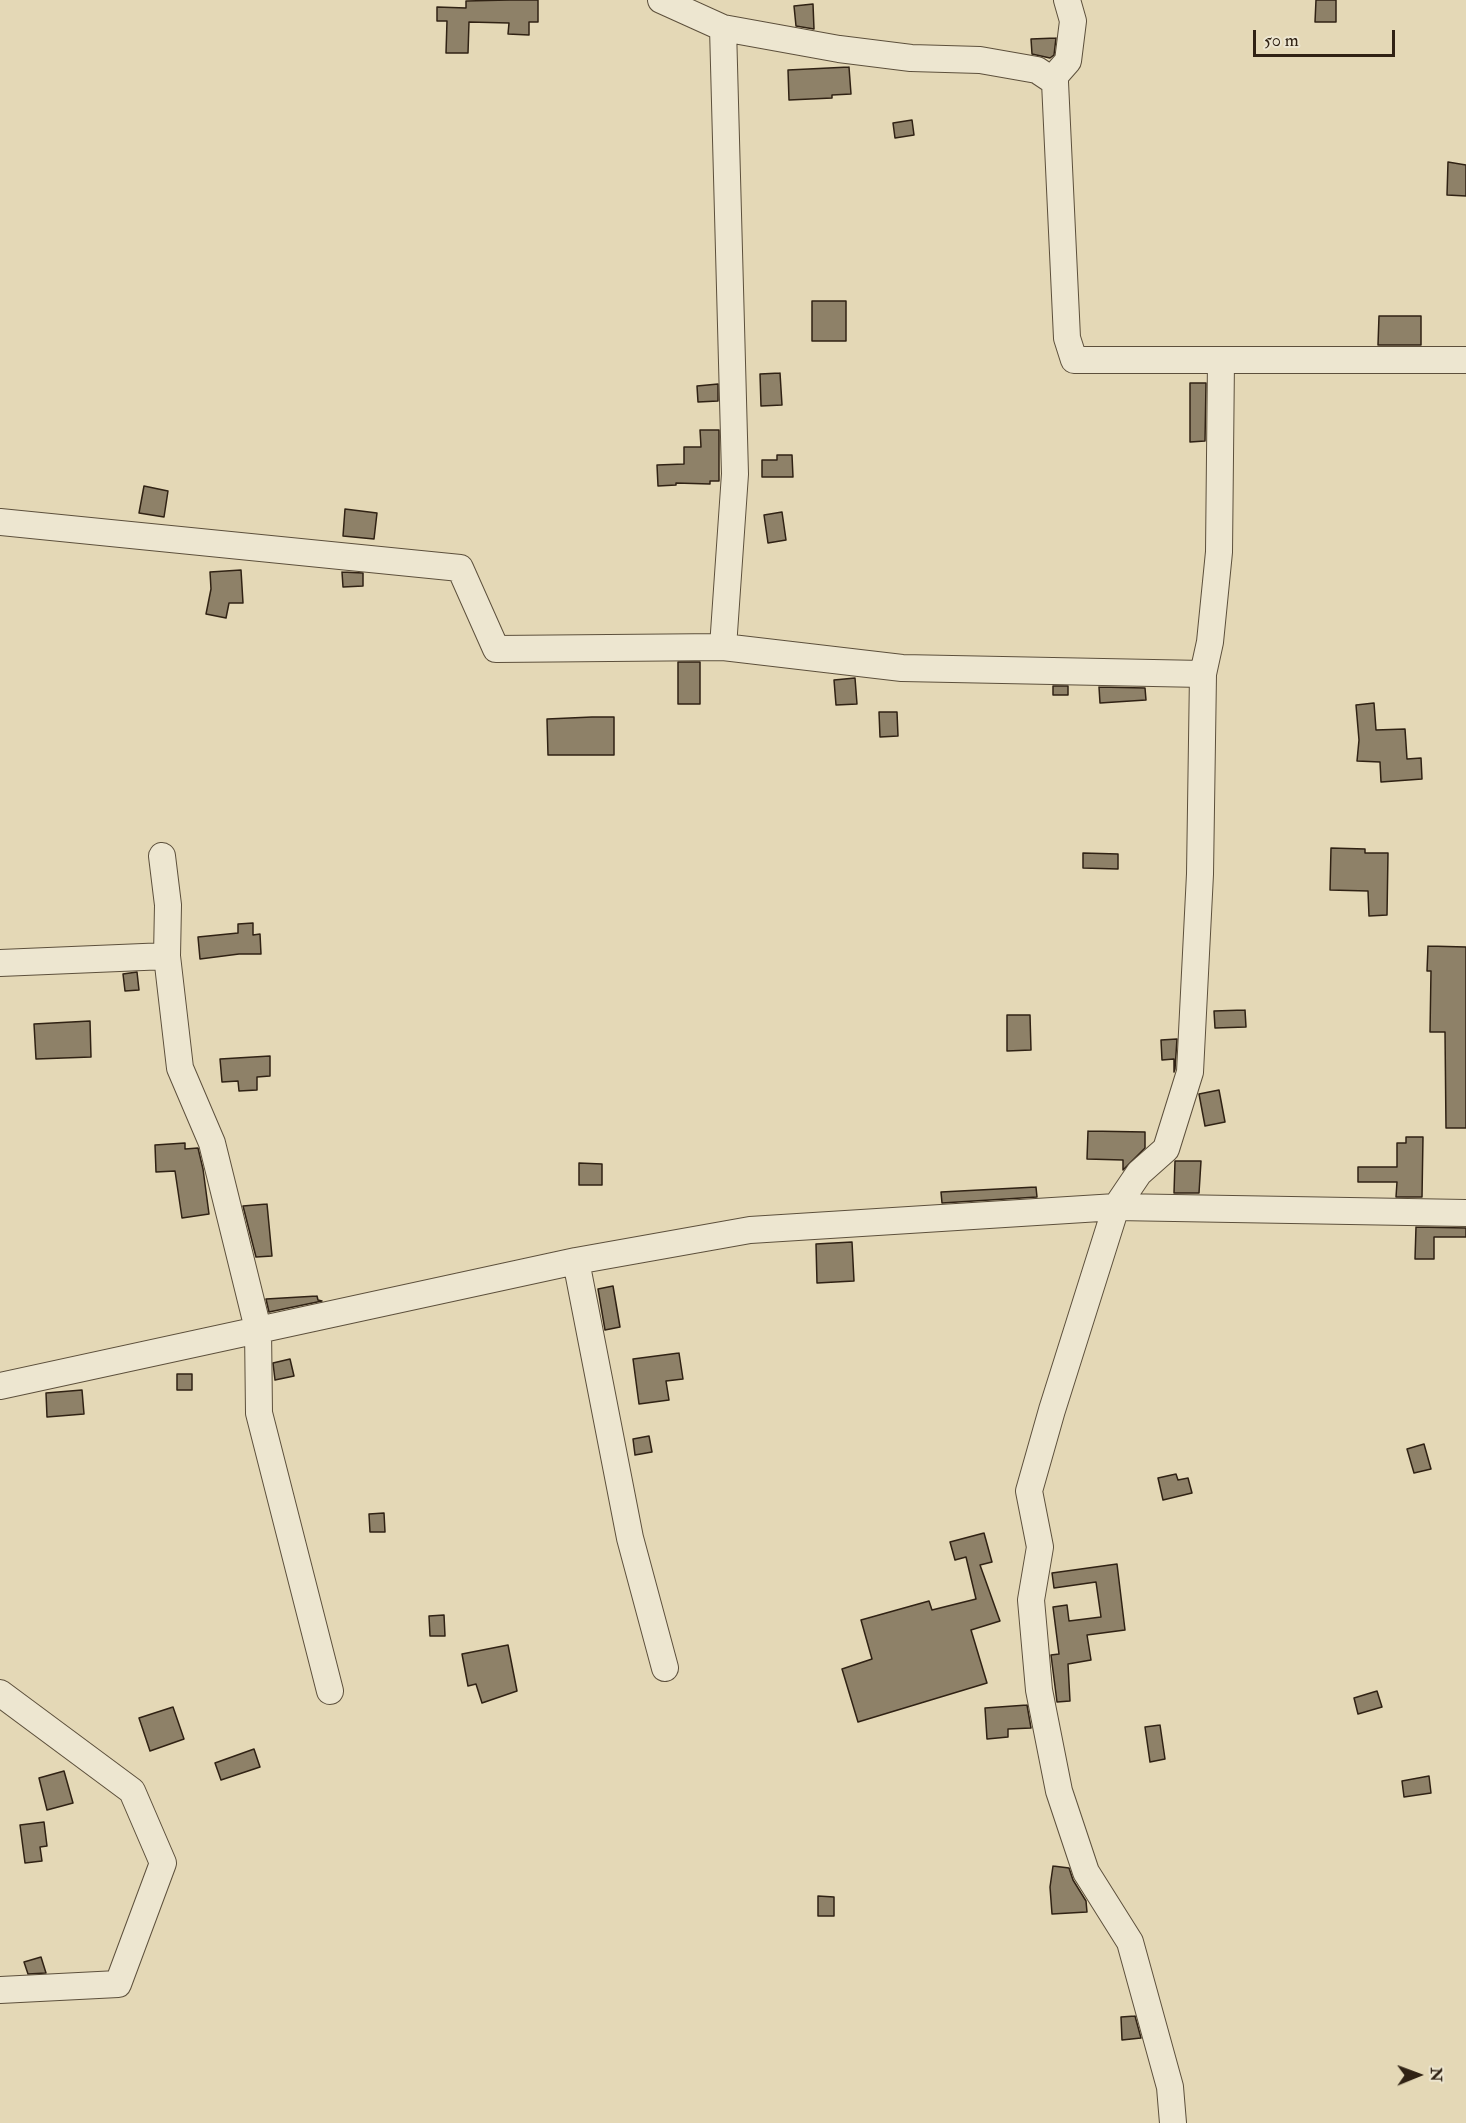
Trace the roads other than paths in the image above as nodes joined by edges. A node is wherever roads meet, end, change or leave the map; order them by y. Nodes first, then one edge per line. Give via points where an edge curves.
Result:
1 (661, 0) edge
2 (1067, 0) edge
3 (723, 28) junction
4 (1055, 82) junction
5 (1221, 360) junction
6 (1466, 360) edge
7 (0, 522) edge
8 (723, 647) junction
9 (1203, 674) junction
10 (162, 856) dead end
11 (167, 956) junction
12 (0, 963) edge
13 (1116, 1207) junction
14 (1466, 1213) edge
15 (576, 1261) junction
16 (258, 1329) junction
17 (0, 1386) edge
18 (665, 1668) dead end
19 (330, 1691) dead end
20 (0, 1693) edge
21 (0, 1990) edge
22 (1173, 2123) edge

1 - 3 street
2 - 4 street via 1072,21 1068,61 1054,77
3 - 4 street via 911,58 980,60 1037,70
3 - 8 street via 735,474
4 - 5 street via 1067,338 1074,360
5 - 6 street
5 - 9 street via 1219,552
7 - 8 street via 460,568 496,650
8 - 9 street via 902,669
9 - 13 street via 1200,874 1190,1072 1166,1149 1138,1173
10 - 11 street via 168,905
11 - 12 street
11 - 16 street via 180,1068 212,1143
13 - 14 street
13 - 15 street via 750,1230
13 - 22 street via 1029,1491 1040,1547 1031,1600 1039,1690 1059,1791 1086,1872 1130,1942 1170,2087
15 - 16 street
15 - 18 street via 630,1538
16 - 17 street
16 - 19 street via 259,1413
20 - 21 street via 132,1791 163,1863 118,1984

